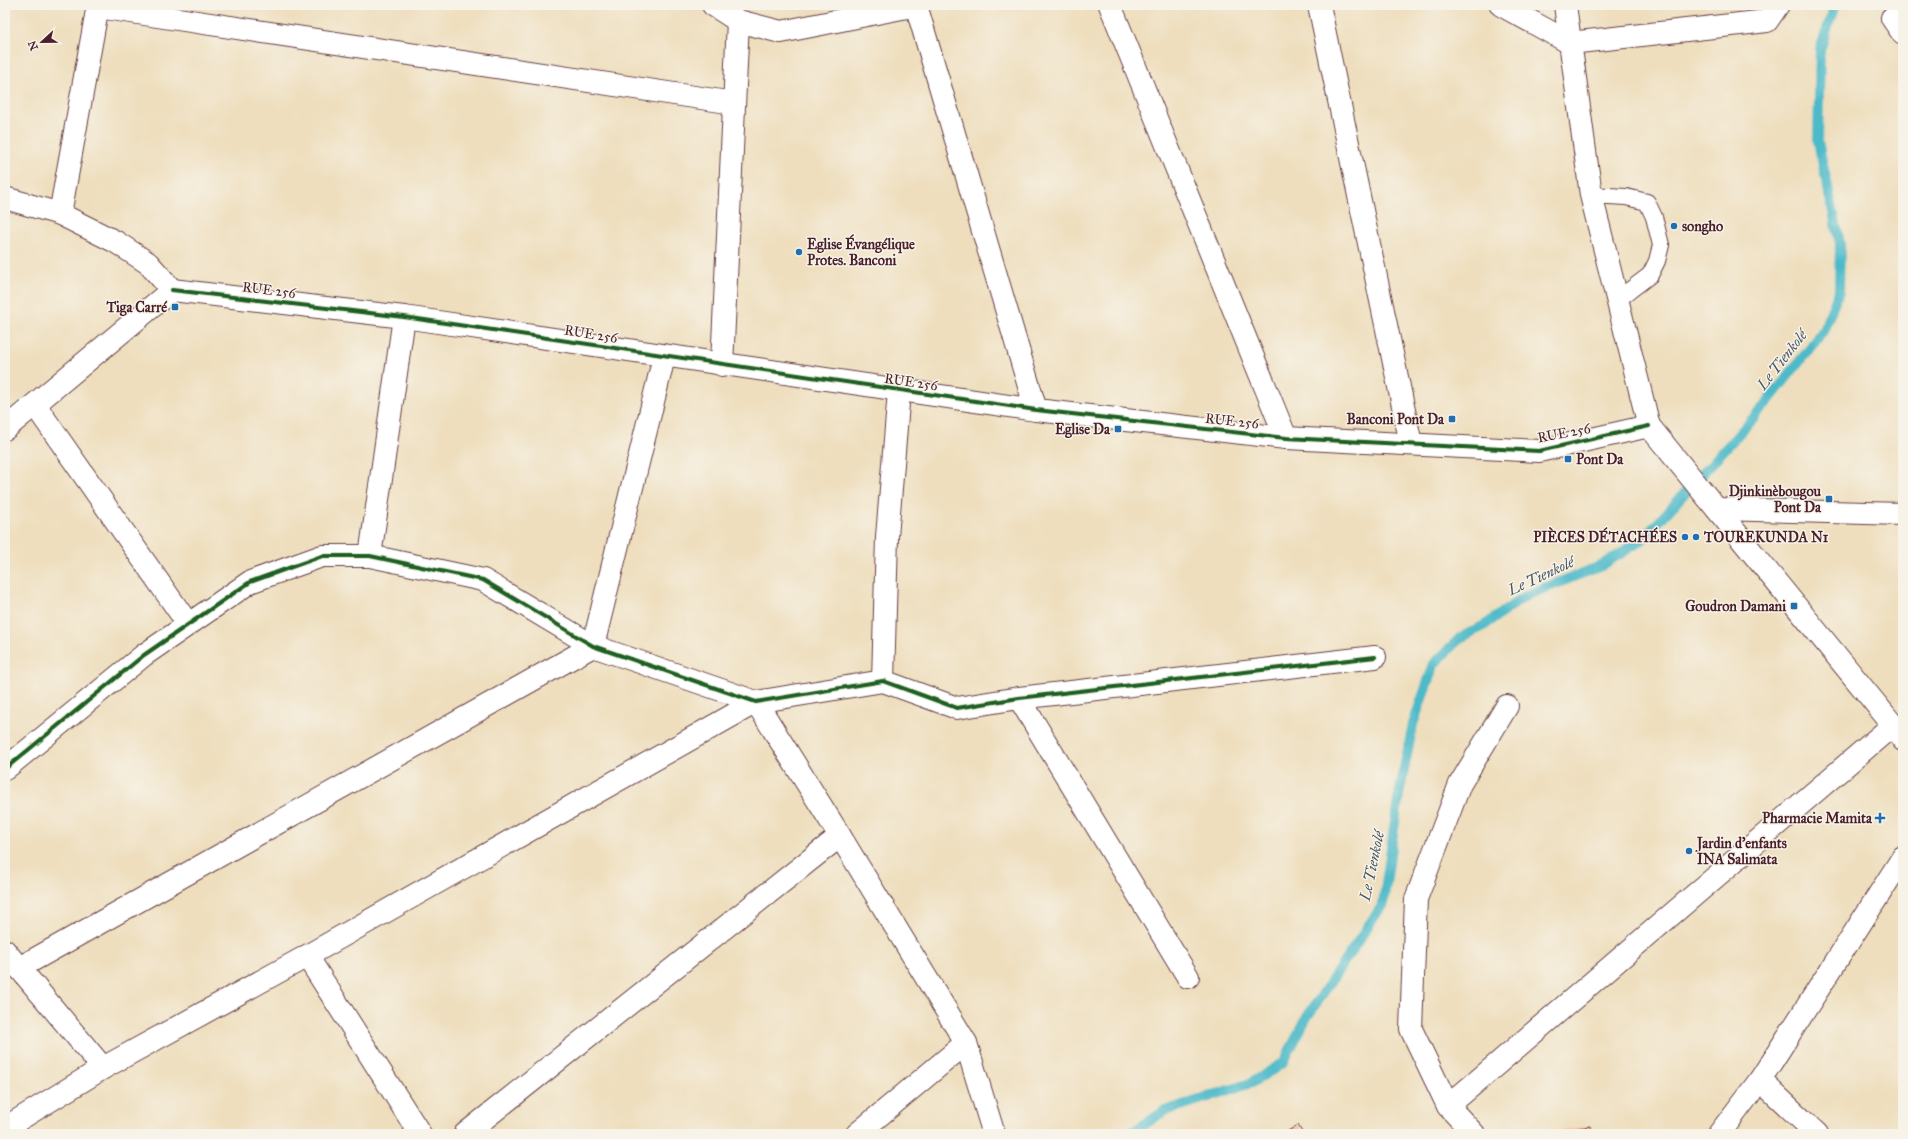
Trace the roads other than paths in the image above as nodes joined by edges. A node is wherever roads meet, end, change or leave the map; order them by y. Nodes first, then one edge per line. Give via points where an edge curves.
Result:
1 (713, 5) edge
2 (916, 5) edge
3 (1110, 5) edge
4 (1319, 5) edge
5 (1501, 5) edge
6 (1565, 5) edge
7 (1778, 5) edge
8 (98, 6) edge
9 (738, 20) junction
10 (1570, 43) junction
11 (734, 103) junction
12 (1591, 194) junction
13 (5, 198) edge
14 (60, 214) junction
15 (172, 290) junction
16 (1617, 300) junction
17 (404, 317) junction
18 (664, 357) junction
19 (722, 365) junction
20 (900, 391) junction
21 (34, 405) junction
22 (1036, 410) junction
23 (1649, 426) junction
24 (5, 429) edge
25 (1286, 438) junction
26 (1411, 444) junction
27 (1717, 509) junction
28 (1903, 514) edge
29 (370, 556) junction
30 (188, 624) junction
31 (593, 646) junction
32 (1375, 657) dead end
33 (883, 681) junction
34 (1020, 698) junction
35 (756, 702) junction
36 (1507, 706) dead end
37 (1898, 732) edge
38 (5, 769) edge
39 (840, 836) junction
40 (1903, 857) edge
41 (5, 951) edge
42 (307, 956) junction
43 (20, 968) junction
44 (1188, 976) dead end
45 (966, 1043) junction
46 (103, 1068) junction
47 (1760, 1080) junction
48 (1448, 1106) junction
49 (5, 1128) edge
50 (420, 1134) edge
51 (465, 1134) edge
52 (857, 1134) edge
53 (991, 1134) edge
54 (1474, 1134) edge
55 (1719, 1134) edge
56 (1817, 1134) edge

1 - 9 street
2 - 9 street via 781,32
2 - 22 street
3 - 25 street
4 - 26 street
5 - 10 street
6 - 10 street
7 - 10 street via 1767,21
8 - 11 street
8 - 14 street
9 - 11 street
10 - 12 street
11 - 19 street
12 - 16 street
12 - 16 lane via 1647,202 1654,217 1661,245 1650,276
13 - 14 street
14 - 15 street via 116,242 148,263
15 - 17 street, RUE 256
15 - 21 street
16 - 23 street
17 - 18 street, RUE 256
17 - 29 street
18 - 19 street, RUE 256
18 - 31 street
19 - 20 street, RUE 256
20 - 22 street, RUE 256
20 - 33 street via 887,537
21 - 24 street
21 - 30 street
22 - 25 street, RUE 256
23 - 26 street, RUE 256 via 1538,451
23 - 27 street
25 - 26 street, RUE 256
27 - 28 street
27 - 37 street
29 - 30 street via 322,556 250,582
29 - 31 street via 483,580
30 - 38 street via 144,655
31 - 35 street
31 - 43 street
32 - 34 street
33 - 34 street via 957,708
33 - 35 street
34 - 44 street
35 - 39 street
35 - 42 street
36 - 48 street via 1460,784 1416,899 1411,1029
37 - 48 street
39 - 45 street
39 - 51 street
40 - 47 street
41 - 43 street
42 - 46 street
42 - 50 street
43 - 46 street
45 - 52 street
45 - 53 street via 992,1128
46 - 49 street
47 - 55 street
47 - 56 street
48 - 54 street

